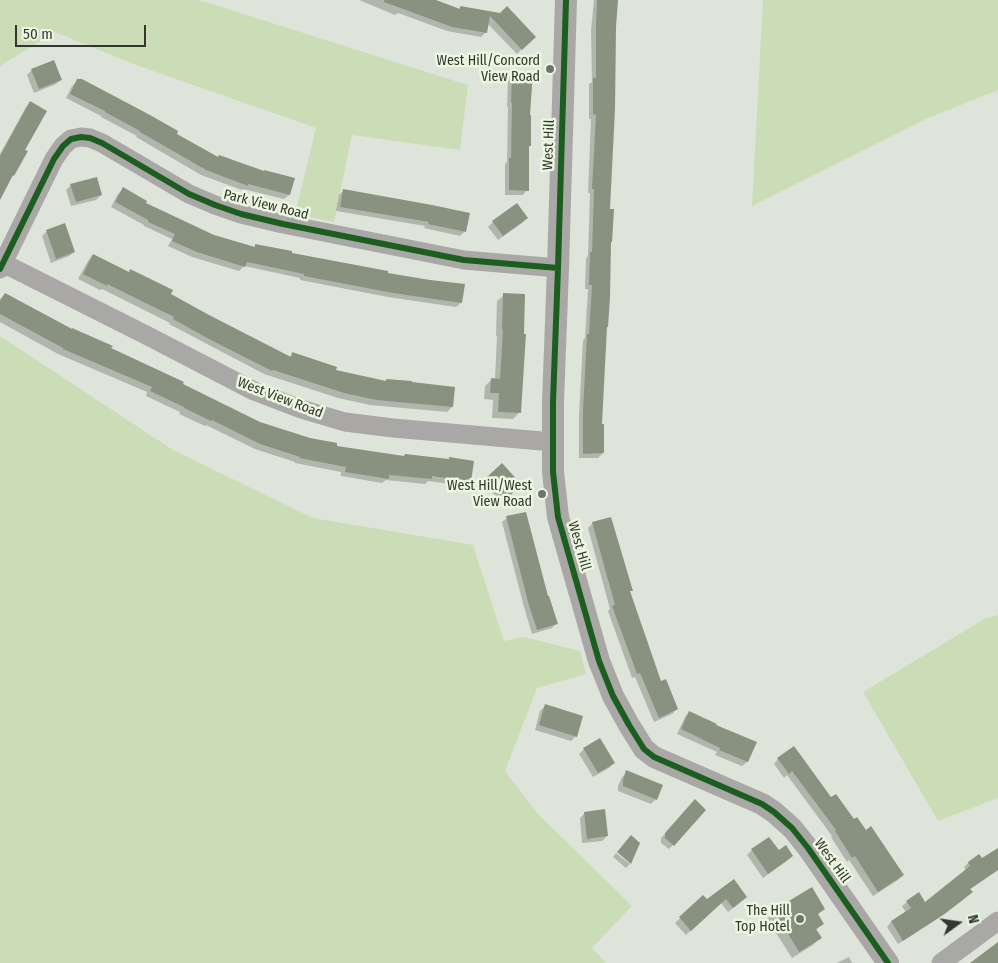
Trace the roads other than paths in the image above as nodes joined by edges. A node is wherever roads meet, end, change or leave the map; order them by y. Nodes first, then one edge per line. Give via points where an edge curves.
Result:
1 (566, 0) edge
2 (2, 266) edge
3 (558, 268) junction
4 (553, 442) junction
5 (998, 921) edge
6 (888, 963) edge
7 (941, 963) edge

1 - 3 street, West Hill
2 - 3 street, Park View Road via 54,159 71,139 81,137 102,143 189,194 241,214 464,260
2 - 4 street, West View Road via 254,391 301,409 346,422
3 - 4 street, West Hill
4 - 6 street, West Hill via 558,517 599,661 613,696 644,749 654,757 774,812 808,848
5 - 7 street

